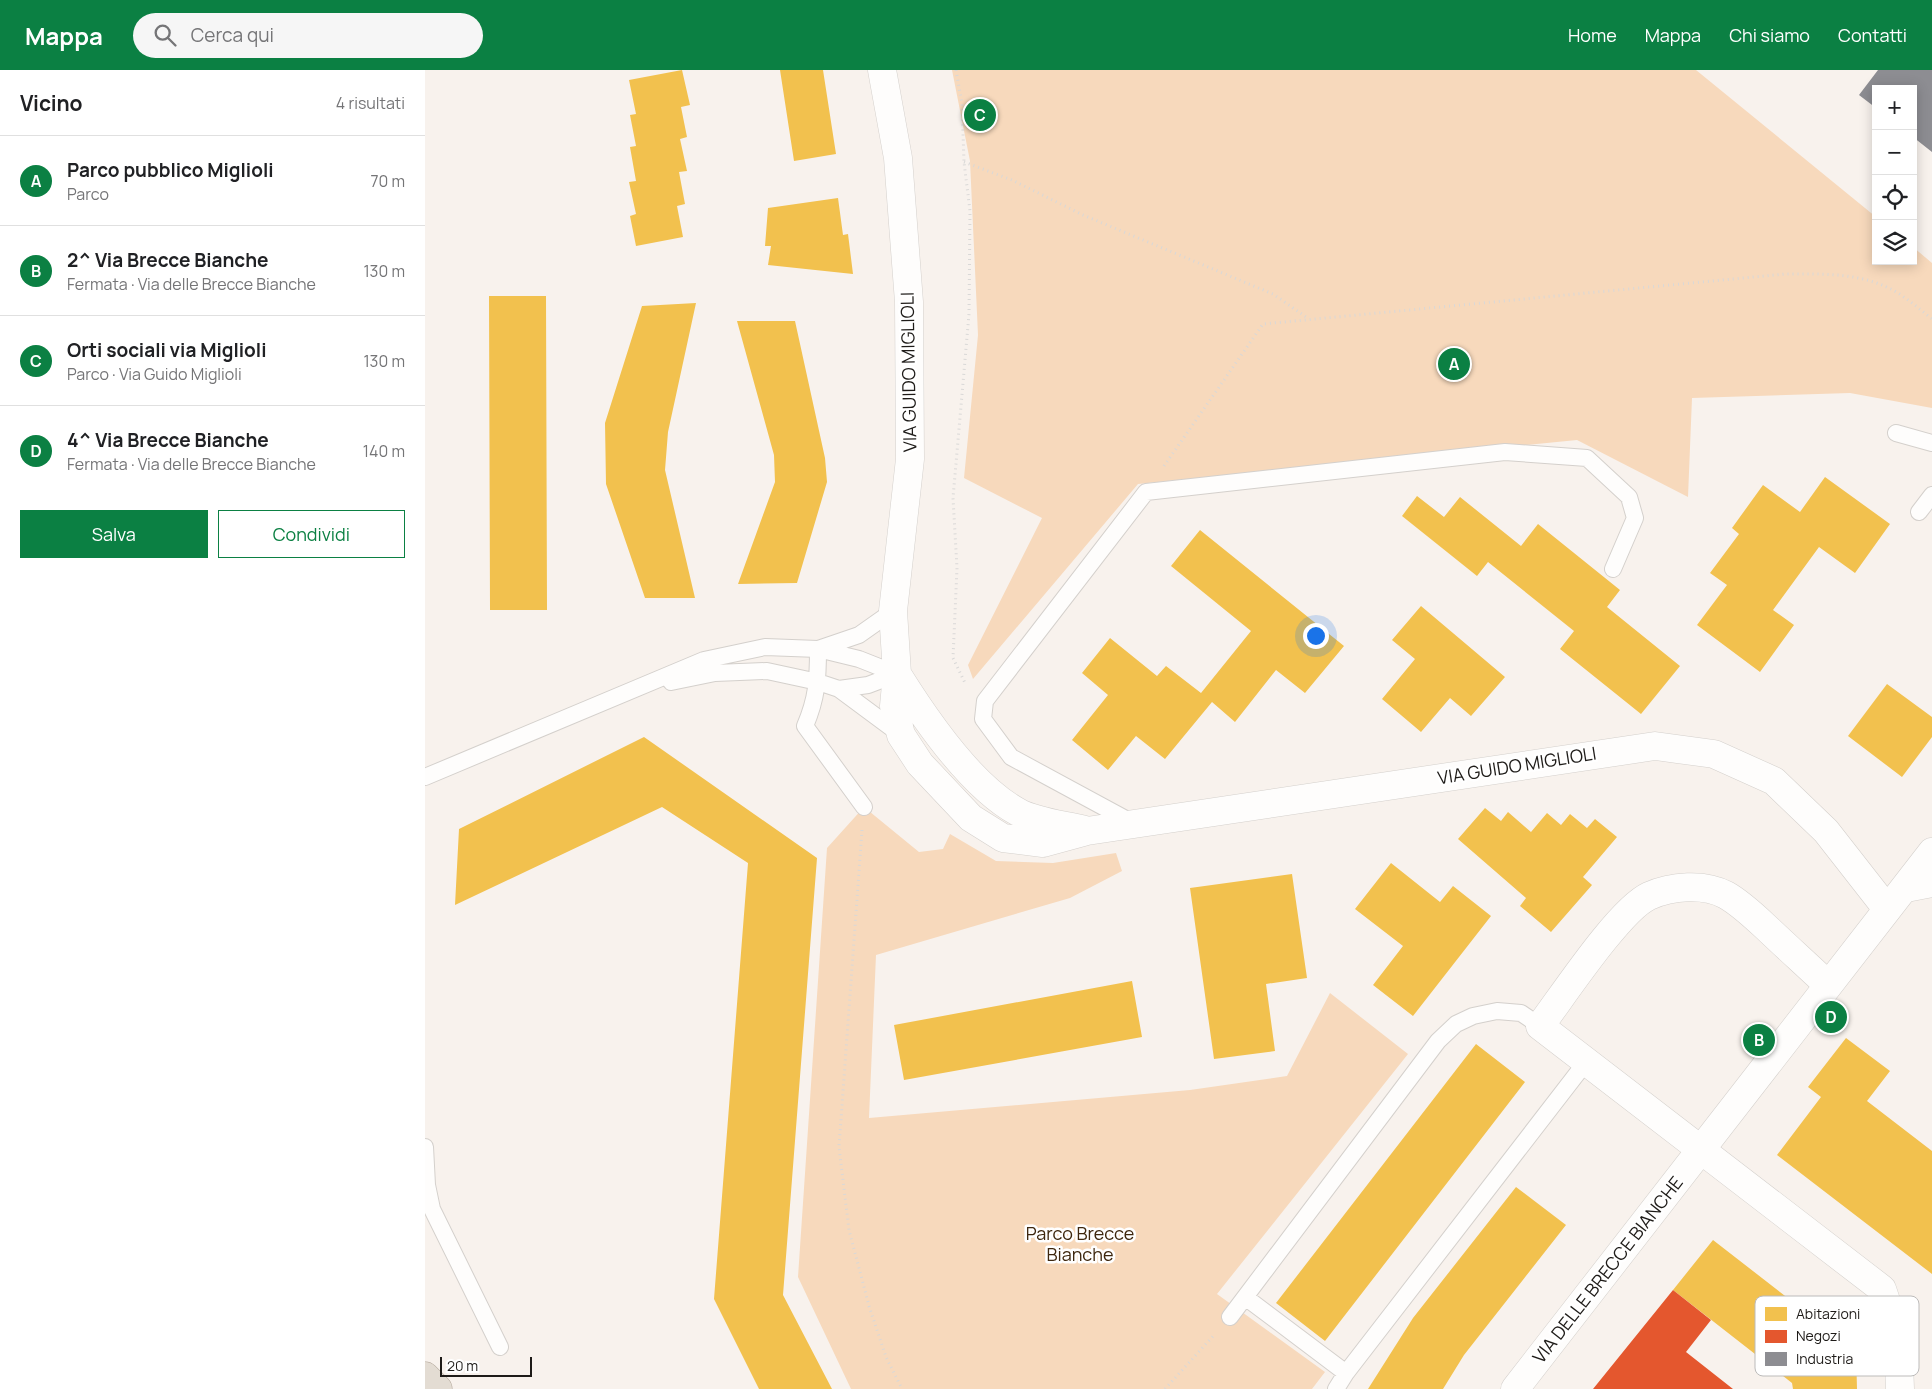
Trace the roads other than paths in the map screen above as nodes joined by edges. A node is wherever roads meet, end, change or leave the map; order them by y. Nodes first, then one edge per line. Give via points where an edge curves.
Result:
1 (882, 70) edge
2 (1896, 432) dead end
3 (1932, 443) edge
4 (1932, 495) edge
5 (1919, 512) dead end
6 (1613, 568) dead end
7 (893, 611) junction
8 (818, 648) junction
9 (897, 674) junction
10 (818, 682) junction
11 (637, 689) junction
12 (839, 689) junction
13 (901, 735) junction
14 (425, 777) edge
15 (864, 807) road end
16 (1136, 824) junction
17 (1087, 831) junction
18 (1932, 852) edge
19 (1932, 883) edge
20 (1905, 888) junction
21 (1887, 909) junction
22 (1828, 985) junction
23 (1540, 1026) junction
24 (1586, 1062) junction
25 (425, 1147) edge
26 (1701, 1150) junction
27 (1884, 1296) edge
28 (1245, 1297) junction
29 (1230, 1317) road end
30 (500, 1346) dead end
31 (1346, 1373) junction
32 (425, 1376) edge
33 (1900, 1376) edge
34 (438, 1389) edge
35 (1337, 1389) edge
36 (1515, 1389) edge
37 (1900, 1389) edge

1 - 7 street, VIA GUIDO MIGLIOLI via 898,158 909,302 910,459
2 - 3 lane
4 - 5 lane
6 - 16 lane via 1635,518 1629,497 1587,458 1505,452 1146,492 985,702 983,720 1011,757
7 - 8 lane via 859,635
7 - 9 street, VIA GUIDO MIGLIOLI
8 - 9 lane
8 - 10 lane
8 - 11 lane via 765,647 704,660
9 - 12 lane via 868,685
9 - 13 street, VIA GUIDO MIGLIOLI via 894,706
9 - 17 street, VIA GUIDO MIGLIOLI via 927,722 990,793 1019,813
10 - 11 lane via 767,671 724,672
10 - 12 lane
10 - 15 lane via 815,703 805,726
11 - 14 lane
12 - 13 lane
13 - 17 street, VIA GUIDO MIGLIOLI via 920,764 971,818 1003,838 1043,843
16 - 17 street, VIA GUIDO MIGLIOLI
16 - 21 street, VIA GUIDO MIGLIOLI via 1655,746 1714,754 1774,781 1826,832
18 - 20 street, VIA DELLE BRECCE BIANCHE
19 - 20 street
20 - 21 street, VIA DELLE BRECCE BIANCHE
21 - 22 street, VIA DELLE BRECCE BIANCHE
22 - 23 street via 1753,915 1725,894 1701,888 1673,889 1648,897 1633,907
22 - 26 street, VIA DELLE BRECCE BIANCHE
23 - 24 street
23 - 28 lane via 1521,1013 1497,1011 1456,1024 1438,1041
24 - 26 street
24 - 31 lane
25 - 30 lane via 432,1209
26 - 27 street via 1882,1289
26 - 36 street, VIA DELLE BRECCE BIANCHE
28 - 29 lane
28 - 31 lane
31 - 35 lane
32 - 34 highway
33 - 37 street

